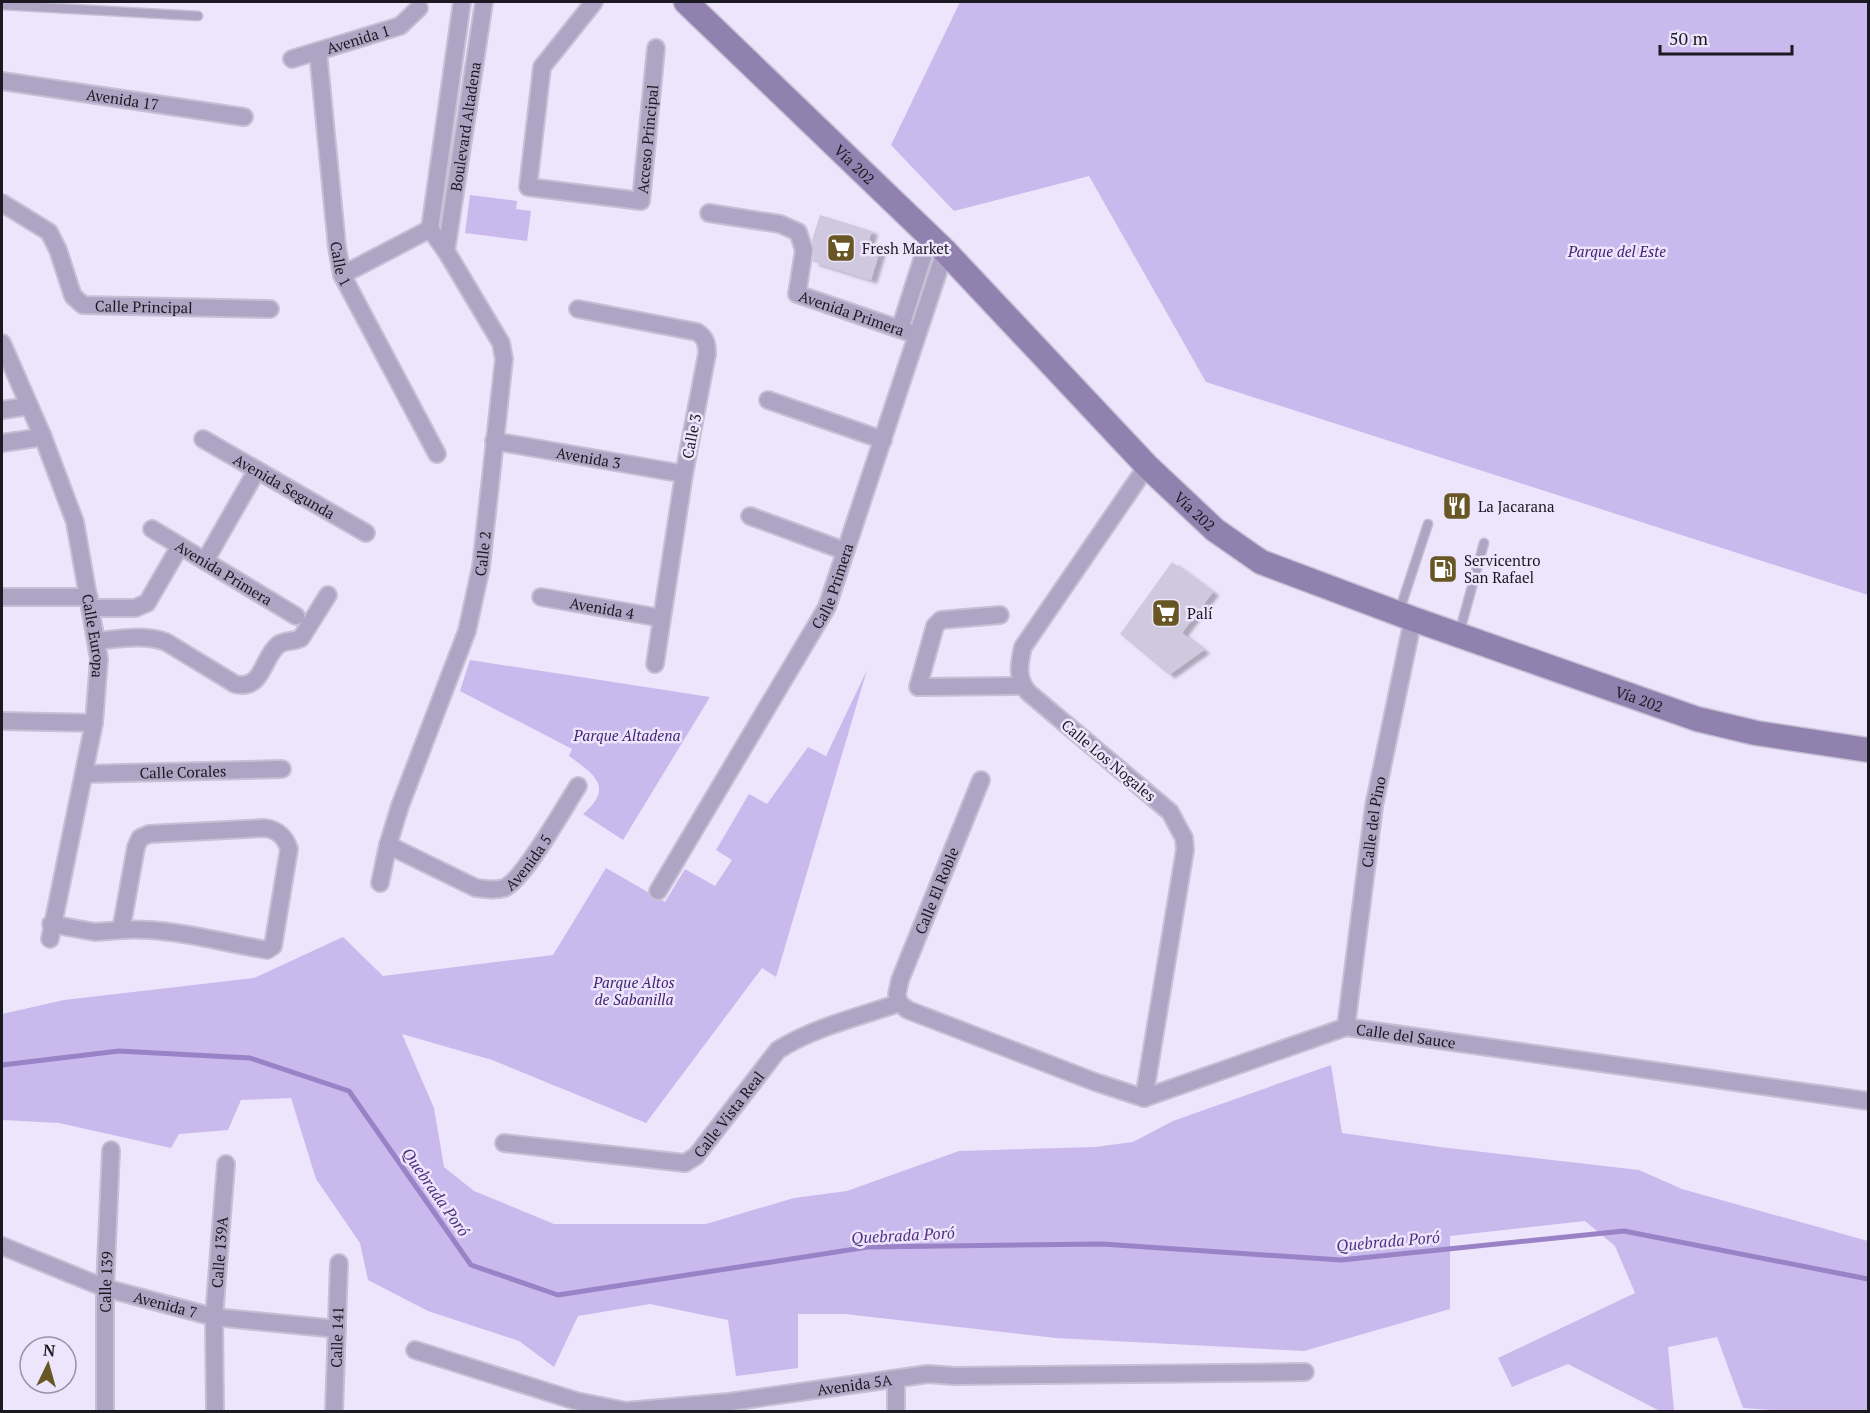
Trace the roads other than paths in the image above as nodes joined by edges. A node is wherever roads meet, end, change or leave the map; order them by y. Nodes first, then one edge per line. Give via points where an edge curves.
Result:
1 (462, 2) edge
2 (484, 2) edge
3 (594, 2) edge
4 (686, 2) edge
5 (2, 5) edge
6 (419, 8) dead end
7 (198, 16) dead end
8 (656, 48) dead end
9 (318, 52) junction
10 (292, 59) dead end
11 (2, 81) edge
12 (451, 84) junction
13 (471, 87) junction
14 (244, 117) dead end
15 (2, 203) edge
16 (709, 213) dead end
17 (430, 230) junction
18 (937, 245) junction
19 (446, 251) junction
20 (342, 275) junction
21 (270, 309) dead end
22 (578, 309) dead end
23 (900, 329) junction
24 (917, 335) junction
25 (2, 343) edge
26 (768, 400) dead end
27 (29, 406) junction
28 (2, 410) edge
29 (43, 437) junction
30 (203, 438) dead end
31 (883, 440) junction
32 (494, 441) junction
33 (2, 442) edge
34 (437, 454) dead end
35 (1147, 466) junction
36 (257, 470) junction
37 (684, 474) junction
38 (750, 516) dead end
39 (1428, 524) dead end
40 (152, 529) dead end
41 (366, 533) dead end
42 (1484, 543) dead end
43 (180, 546) junction
44 (845, 551) junction
45 (205, 561) junction
46 (328, 595) dead end
47 (2, 597) edge
48 (541, 597) dead end
49 (90, 603) junction
50 (1000, 615) dead end
51 (296, 616) dead end
52 (1406, 616) junction
53 (661, 618) junction
54 (1459, 634) junction
55 (96, 641) junction
56 (655, 664) dead end
57 (1023, 686) junction
58 (2, 721) edge
59 (94, 723) junction
60 (1869, 750) edge
61 (282, 769) dead end
62 (84, 774) junction
63 (981, 780) dead end
64 (578, 786) dead end
65 (388, 845) junction
66 (380, 883) dead end
67 (658, 891) dead end
68 (121, 930) junction
69 (899, 1003) junction
70 (1346, 1027) junction
71 (1144, 1098) junction
72 (1869, 1101) edge
73 (504, 1143) dead end
74 (111, 1150) dead end
75 (226, 1164) dead end
76 (2, 1246) edge
77 (339, 1263) dead end
78 (105, 1288) junction
79 (214, 1317) junction
80 (336, 1329) junction
81 (415, 1350) dead end
82 (1305, 1372) dead end
83 (896, 1379) junction
84 (729, 1407) edge
85 (105, 1412) edge
86 (215, 1412) edge
87 (334, 1412) edge
88 (896, 1412) edge

1 - 12 street, Boulevard Altadena
2 - 13 street, Boulevard Altadena
3 - 8 street, Acceso Principal via 542,67 528,187 640,201
4 - 18 main road, Vía 202
5 - 7 lane
6 - 9 street, Avenida 1 via 400,26
9 - 10 street, Avenida 1
9 - 20 street, Calle 1
11 - 14 street, Avenida 17
12 - 13 street
12 - 17 street, Boulevard Altadena
13 - 19 street, Boulevard Altadena
15 - 21 street, Calle Principal via 49,232 73,296 83,305
16 - 23 street, Avenida Primera via 792,228 798,232 804,250 797,294
17 - 19 street, Calle 2
17 - 20 street
18 - 23 street
18 - 24 street, Calle Primera
18 - 35 main road, Vía 202
19 - 32 street, Calle 2 via 501,343 504,359
20 - 34 street, Calle 1
22 - 37 street, Calle 3 via 704,336 707,354
23 - 24 street, Avenida Primera
24 - 31 street, Calle Primera
25 - 27 street, Calle Europa
26 - 31 street
27 - 28 street
27 - 29 street, Calle Europa
29 - 33 street
29 - 49 street, Calle Europa via 75,522
30 - 36 street, Avenida Segunda
31 - 44 street, Calle Primera
32 - 37 street, Avenida 3
32 - 65 street, Calle 2 via 482,567 467,631
35 - 52 main road, Vía 202 via 1215,530 1261,562
35 - 57 street via 1023,647 1019,673
36 - 41 street, Avenida Segunda
36 - 45 street
37 - 53 street, Calle 3
38 - 44 street
39 - 52 lane
40 - 43 street, Avenida Primera
42 - 54 lane
43 - 45 street, Avenida Primera
43 - 49 street via 147,603 135,608
44 - 67 street, Calle Primera via 826,606
45 - 51 street, Avenida Primera
46 - 55 street via 301,638 275,647 255,682 249,685 235,684 156,639
47 - 49 street
48 - 53 street, Avenida 4
49 - 55 street, Calle Europa
50 - 57 street via 941,620 935,626 918,687
52 - 54 main road, Vía 202
52 - 70 street, Calle del Pino via 1374,806
53 - 56 street, Calle 3
54 - 60 main road, Vía 202 via 1696,719 1756,734
55 - 59 street, Calle Europa via 99,659
57 - 71 street, Calle Los Nogales via 1170,812 1184,838
58 - 59 street
59 - 62 street, Calle Europa
61 - 62 street, Calle Corales
62 - 68 street, Calle Europa via 51,932
63 - 69 street, Calle El Roble via 900,980
64 - 65 street, Avenida 5 via 521,874 506,887 476,888
65 - 66 street, Calle 2
68 - 68 street via 161,931 271,949 289,853 285,839 265,828 144,836 136,847
69 - 71 street via 918,1014
69 - 73 street, Calle Vista Real via 815,1032 778,1050 696,1156 685,1162
70 - 71 street, Calle del Sauce
70 - 72 street, Calle del Sauce
74 - 78 street, Calle 139
75 - 79 street, Calle 139A
76 - 78 street, Avenida 7
77 - 80 street, Calle 141
78 - 79 street, Avenida 7
78 - 85 street, Calle 139
79 - 80 street, Avenida 7
79 - 86 street, Calle 139A
80 - 87 street, Calle 141
81 - 84 street, Avenida 5A via 576,1401 626,1411
82 - 83 street, Avenida 5A via 928,1374
83 - 84 street, Avenida 5A
83 - 88 street

